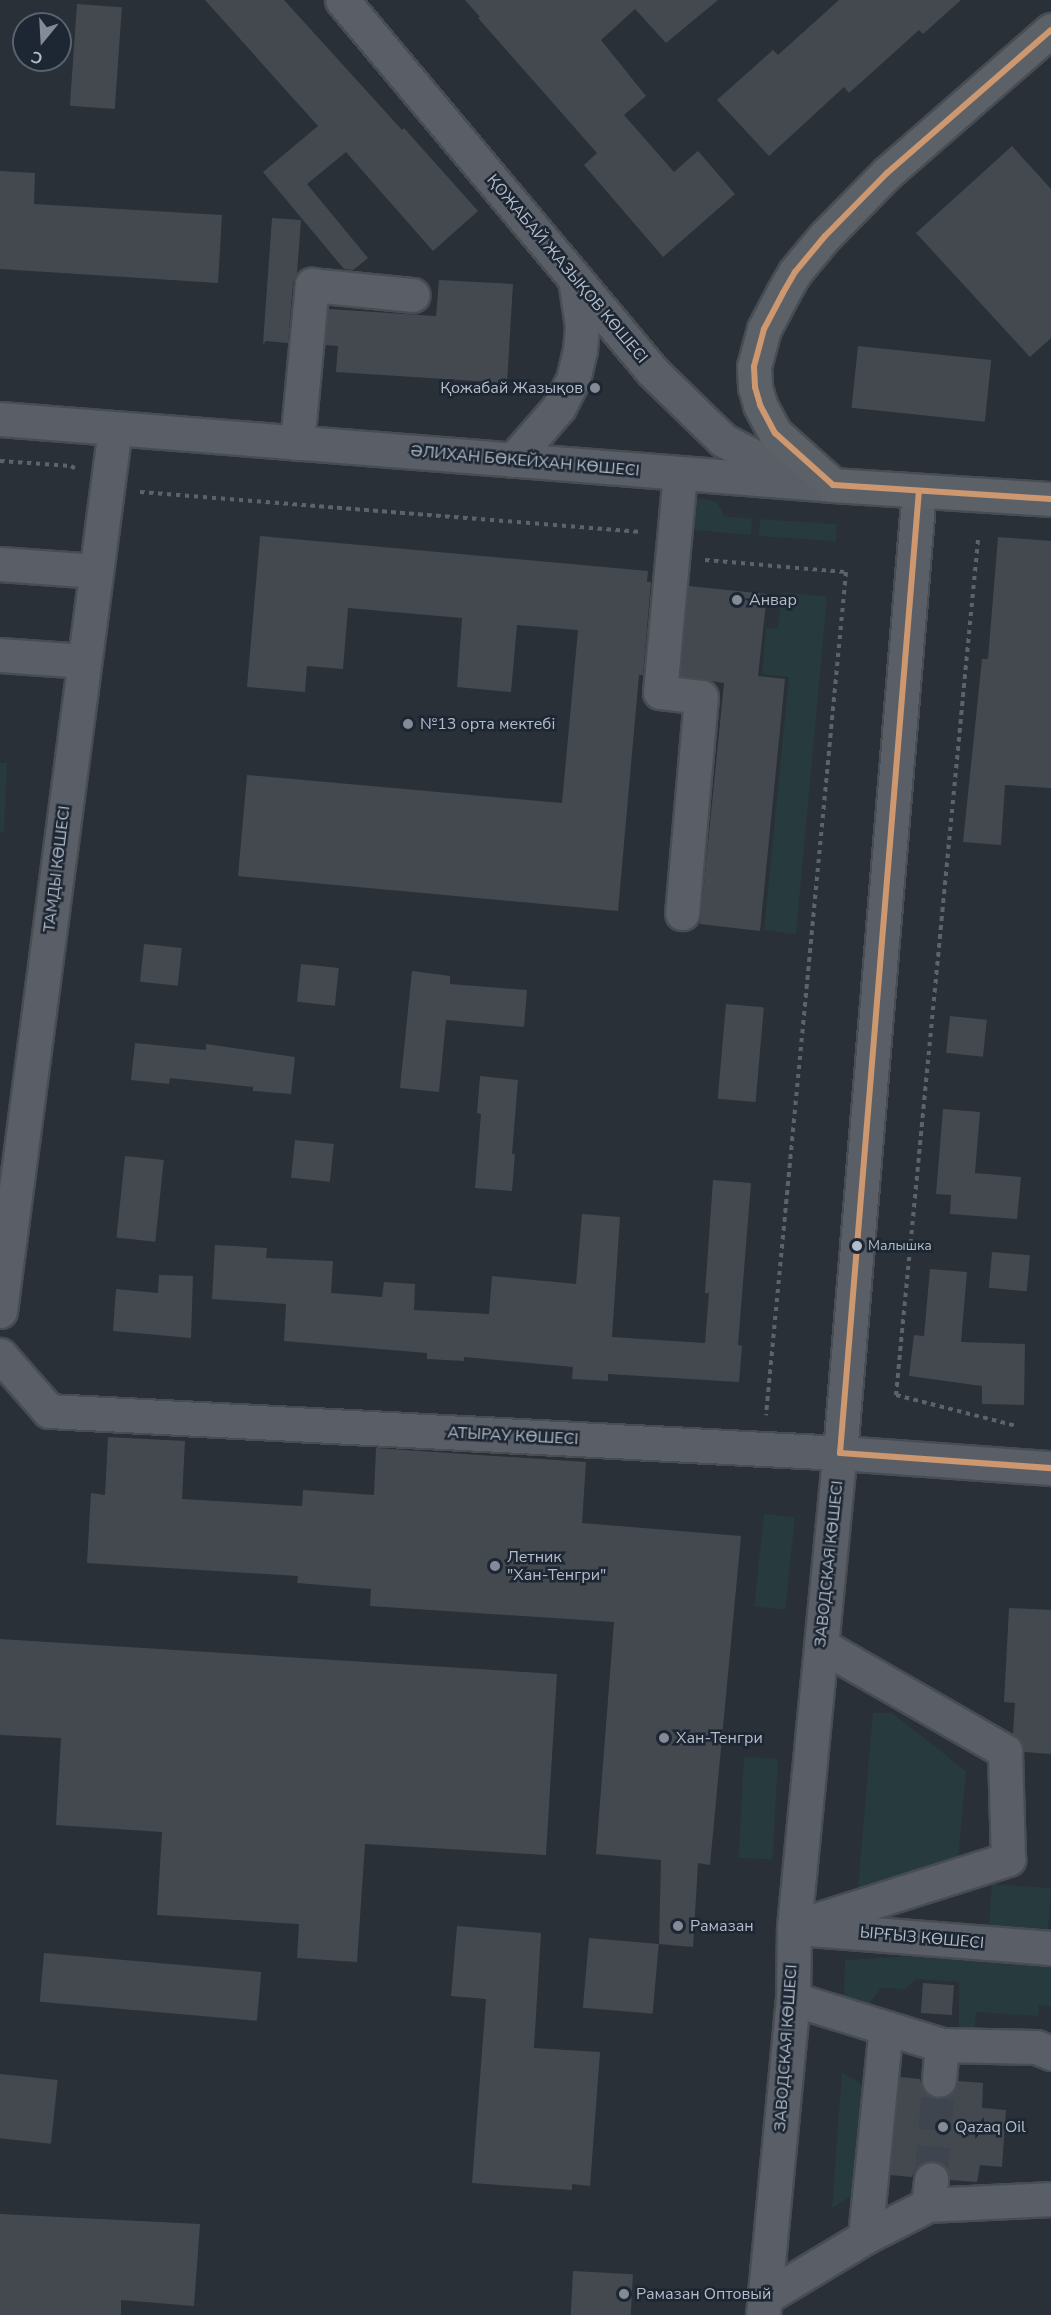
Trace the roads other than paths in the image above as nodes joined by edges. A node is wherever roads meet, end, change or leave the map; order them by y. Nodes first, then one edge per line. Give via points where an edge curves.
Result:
1 (342, 0) edge
2 (1051, 30) edge
3 (575, 279) junction
4 (413, 294) dead end
5 (0, 419) edge
6 (115, 428) junction
7 (297, 443) junction
8 (513, 460) junction
9 (680, 473) junction
10 (833, 485) junction
11 (919, 490) junction
12 (1051, 500) edge
13 (0, 564) edge
14 (96, 571) junction
15 (0, 655) edge
16 (84, 661) junction
17 (682, 913) dead end
18 (0, 1311) edge
19 (0, 1355) edge
20 (840, 1453) junction
21 (1051, 1468) edge
22 (821, 1645) junction
23 (794, 1927) junction
24 (1051, 1948) edge
25 (793, 1999) junction
26 (886, 2028) junction
27 (942, 2046) junction
28 (1051, 2053) edge
29 (939, 2080) tunnel mouth
30 (1051, 2199) edge
31 (865, 2237) junction
32 (764, 2307) edge

1 - 3 street, ҚОЖАБАЙ ЖАЗЫҚОВ КӨШЕСІ
2 - 10 main road via 887,173 825,236 795,272 764,329 754,367 754,387 760,405 775,433
3 - 8 street via 582,326 573,380 559,407
3 - 10 street, ҚОЖАБАЙ ЖАЗЫҚОВ КӨШЕСІ via 652,371 723,440 759,459
4 - 7 street via 312,285
5 - 6 street, ӘЛИХАН БӨКЕЙХАН КӨШЕСІ
6 - 7 street, ӘЛИХАН БӨКЕЙХАН КӨШЕСІ
6 - 14 street, ТАМДЫ КӨШЕСІ
7 - 8 street, ӘЛИХАН БӨКЕЙХАН КӨШЕСІ
8 - 9 street, ӘЛИХАН БӨКЕЙХАН КӨШЕСІ
9 - 10 street, ӘЛИХАН БӨКЕЙХАН КӨШЕСІ
9 - 17 street via 660,692 701,697
10 - 11 main road, ӘЛИХАН БӨКЕЙХАН КӨШЕСІ
11 - 12 main road, ӘЛИХАН БӨКЕЙХАН КӨШЕСІ
11 - 20 street, ЗАВОДСКАЯ КӨШЕСІ
13 - 14 street
14 - 16 street, ТАМДЫ КӨШЕСІ
15 - 16 street
16 - 18 street, ТАМДЫ КӨШЕСІ
19 - 20 street, АТЫРАУ КӨШЕСІ via 49,1411
20 - 21 street, АТЫРАУ КӨШЕСІ
20 - 22 street, ЗАВОДСКАЯ КӨШЕСІ
22 - 23 street, ЗАВОДСКАЯ КӨШЕСІ
22 - 23 street via 1005,1751 1008,1860
23 - 24 street, ЫРҒЫЗ КӨШЕСІ
23 - 25 street, ЗАВОДСКАЯ КӨШЕСІ
25 - 26 street
25 - 32 street, ЗАВОДСКАЯ КӨШЕСІ
26 - 27 street
26 - 31 street
27 - 28 street via 1036,2047
27 - 29 street
30 - 31 street via 930,2192
31 - 32 street

